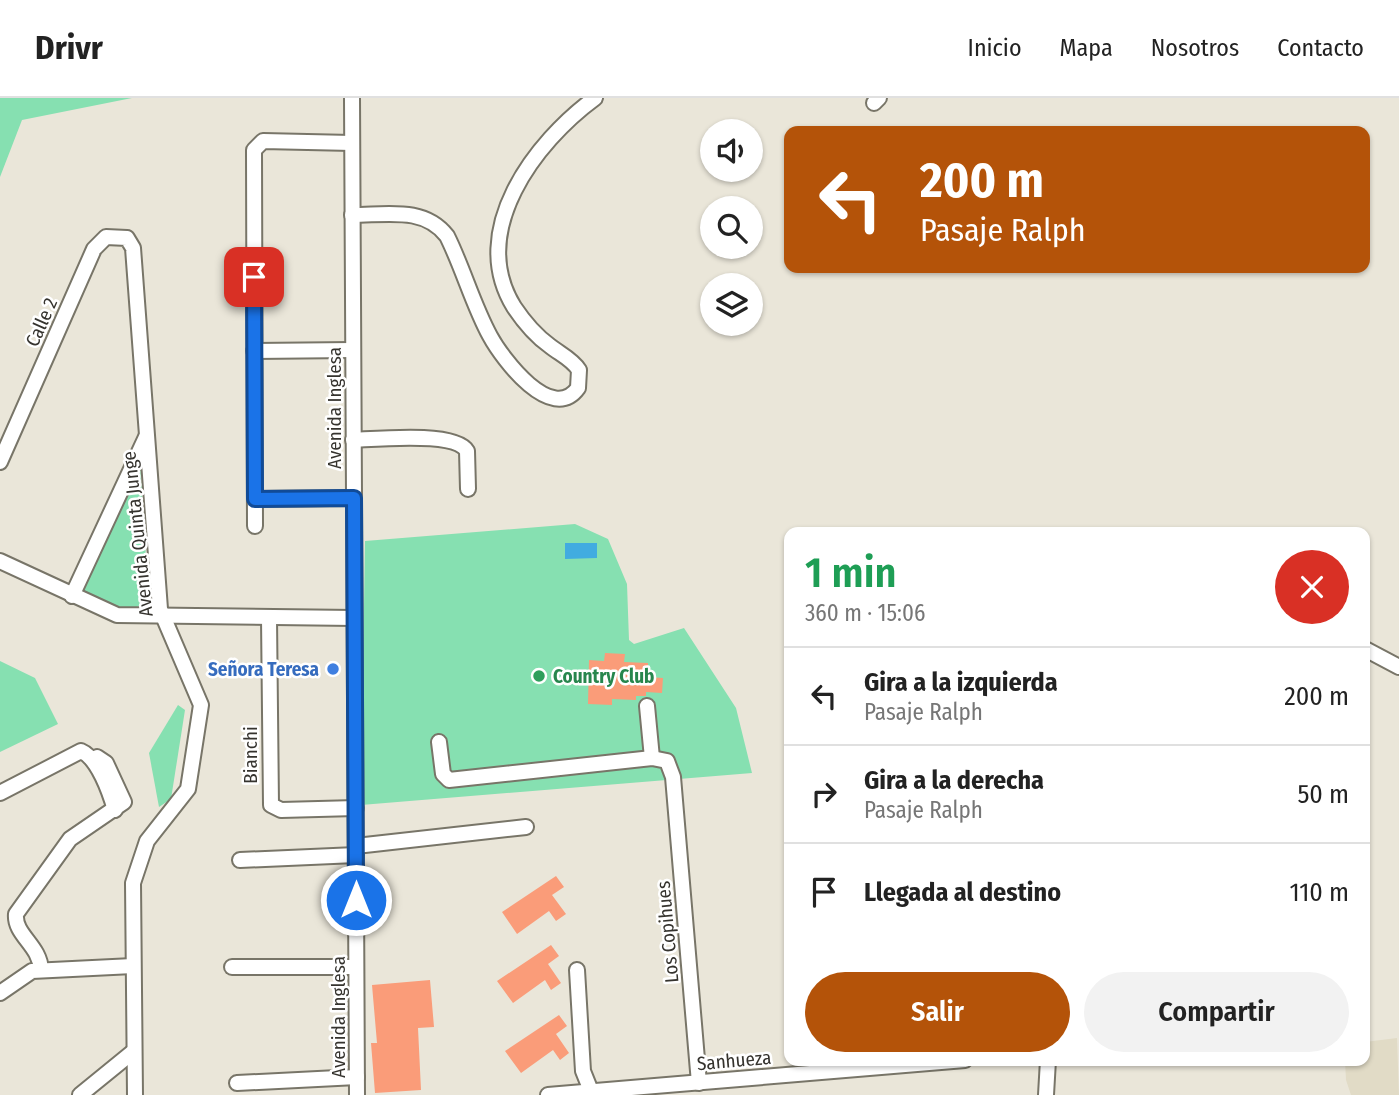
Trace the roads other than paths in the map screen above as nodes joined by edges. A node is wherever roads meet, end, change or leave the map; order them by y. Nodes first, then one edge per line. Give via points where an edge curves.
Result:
1 (352, 98) edge
2 (595, 98) edge
3 (352, 143) junction
4 (352, 215) junction
5 (134, 253) joint
6 (353, 350) junction
7 (254, 351) junction
8 (147, 436) junction
9 (353, 440) junction
10 (0, 462) edge
11 (468, 489) dead end
12 (354, 498) junction
13 (255, 499) junction
14 (255, 526) dead end
15 (0, 561) edge
16 (72, 596) junction
17 (162, 618) junction
18 (269, 618) junction
19 (354, 618) junction
20 (1370, 652) edge
21 (1399, 667) edge
22 (647, 706) dead end
23 (439, 742) dead end
24 (97, 757) dead end
25 (652, 758) junction
26 (0, 793) edge
27 (356, 808) junction
28 (115, 810) junction
29 (526, 827) dead end
30 (356, 850) junction
31 (240, 860) dead end
32 (133, 966) junction
33 (232, 967) dead end
34 (356, 967) junction
35 (41, 970) junction
36 (577, 970) dead end
37 (0, 993) edge
38 (590, 1039) dead end
39 (134, 1051) junction
40 (837, 1066) edge
41 (1048, 1066) edge
42 (357, 1077) junction
43 (237, 1083) dead end
44 (699, 1083) junction
45 (591, 1091) junction
46 (80, 1095) edge
47 (135, 1095) edge
48 (357, 1095) edge
49 (548, 1095) edge
50 (1046, 1095) edge

1 - 3 street, Avenida Inglesa
2 - 4 street via 558,130 527,168 508,204 500,235 503,279 514,306 540,337 579,370 578,388 566,400 540,393 496,346 451,243 437,225 414,215
3 - 4 street, Avenida Inglesa
3 - 7 street via 263,141 255,147
4 - 6 street, Avenida Inglesa
5 - 8 street, Avenida Quinta Junge
5 - 10 street, Calle 2 via 123,236 106,237 97,244
6 - 7 street
6 - 9 street, Avenida Inglesa
7 - 13 street
8 - 16 street
8 - 17 street, Avenida Quinta Junge
9 - 11 street via 459,442 467,451
9 - 12 street, Avenida Inglesa
12 - 13 street
12 - 19 street, Avenida Inglesa
13 - 14 street
15 - 16 street
16 - 17 street via 117,615
17 - 18 street
17 - 32 street, Avenida Quinta Junge via 199,695 200,711 188,789 153,831 135,872
18 - 19 street
18 - 27 street, Bianchi via 271,805 281,810
19 - 27 street, Avenida Inglesa
20 - 21 street
22 - 25 street
23 - 25 street via 443,774 449,780
24 - 28 street via 106,763 123,795 122,805
25 - 44 street, Los Copihues via 667,761 673,777
26 - 28 street via 81,751 89,756
27 - 30 street, Avenida Inglesa
28 - 35 street via 70,839 17,909 16,923 38,952
29 - 30 street
30 - 31 street
30 - 34 street, Avenida Inglesa
32 - 35 street
32 - 39 street, Avenida Quinta Junge
33 - 34 street
34 - 42 street, Avenida Inglesa
35 - 37 street via 27,972
36 - 45 street via 583,1072
38 - 45 street
39 - 46 street
39 - 47 street, Avenida Quinta Junge
40 - 44 street, Sanhueza
41 - 50 street
42 - 43 street
42 - 48 street, Avenida Inglesa
44 - 45 street, Sanhueza
45 - 49 street, Sanhueza

